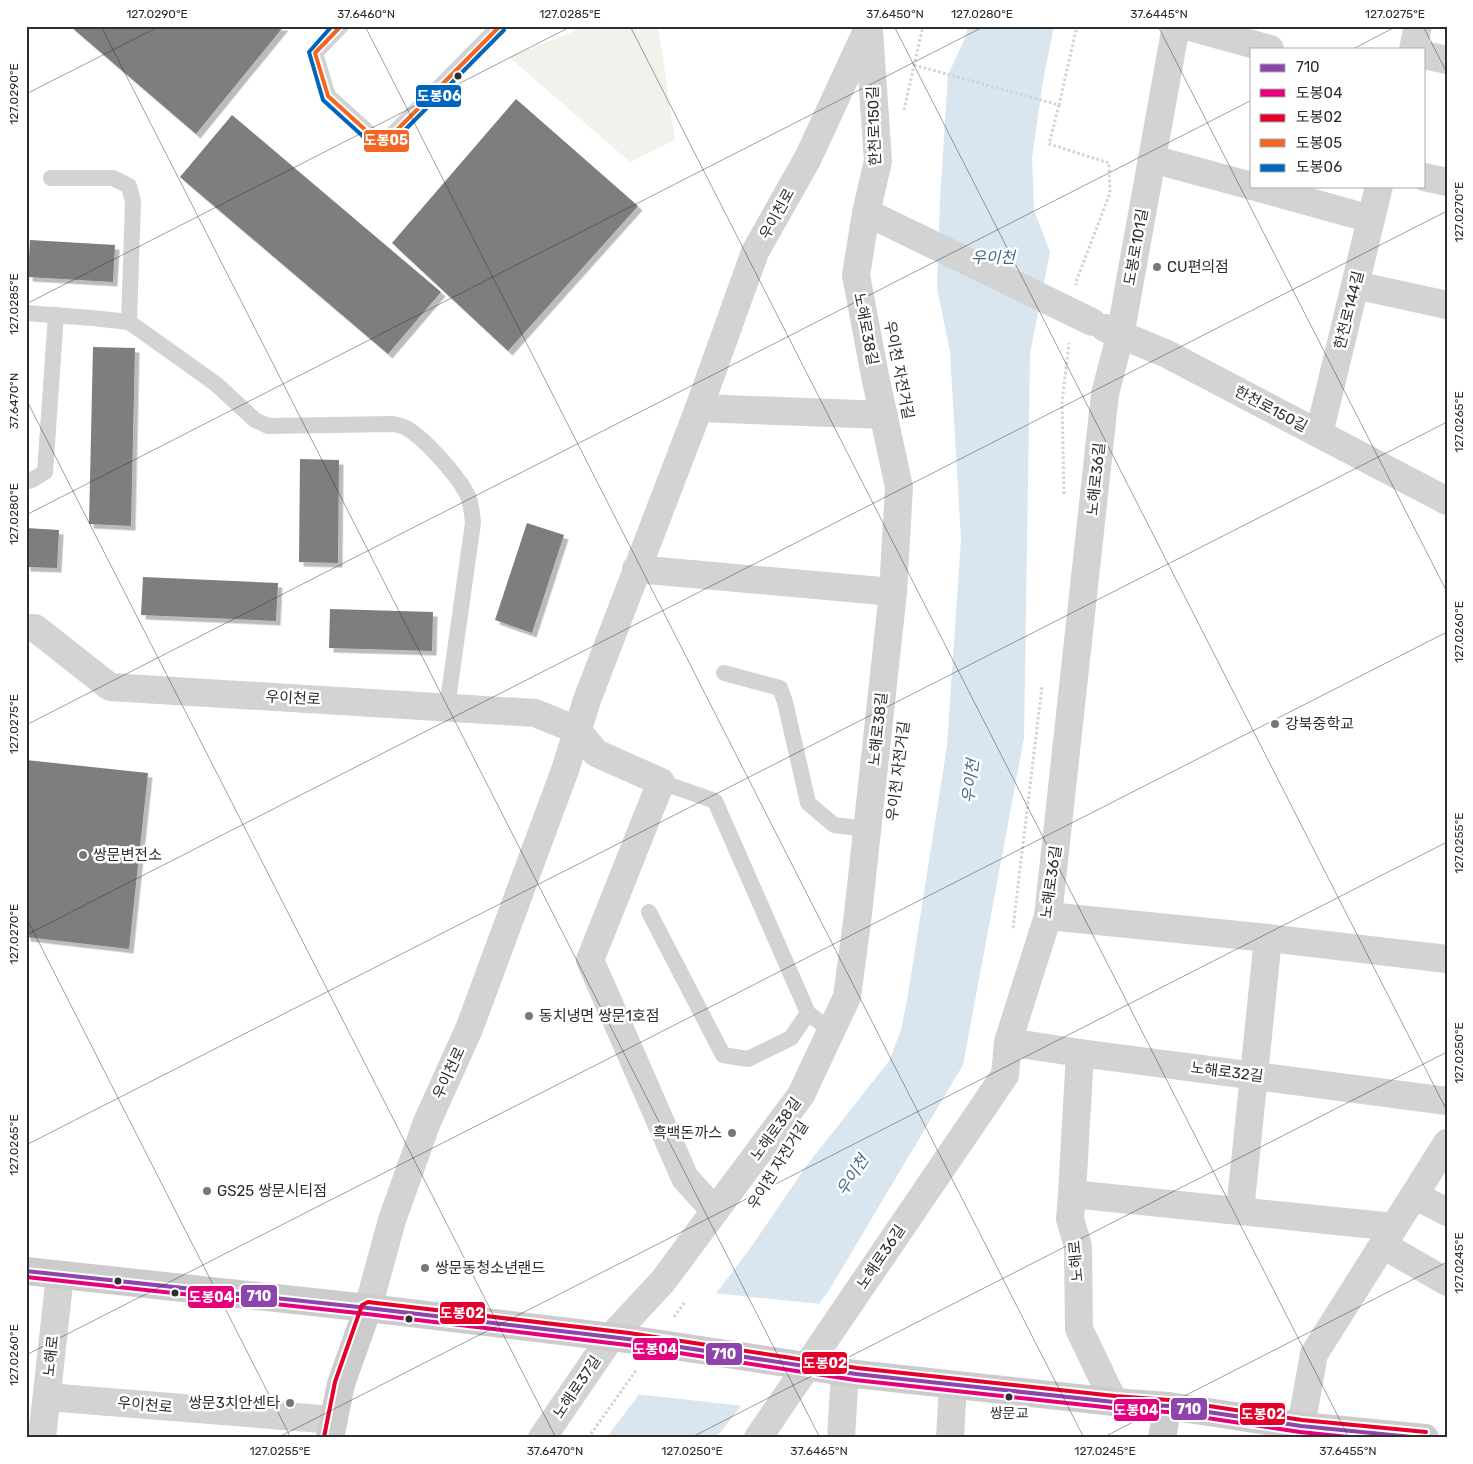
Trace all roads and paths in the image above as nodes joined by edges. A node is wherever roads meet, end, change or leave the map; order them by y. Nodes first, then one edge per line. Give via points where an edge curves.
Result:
1 (341, 26) edge
2 (500, 26) edge
3 (922, 26) edge
4 (1077, 26) edge
5 (1176, 26) edge
6 (1186, 26) edge
7 (1418, 26) edge
8 (869, 27) edge
9 (1266, 48) edge
10 (1413, 48) edge
11 (1426, 55) edge
12 (1447, 60) edge
13 (914, 65) junction
14 (1059, 105) junction
15 (903, 117) dead end
16 (1152, 159) junction
17 (1426, 177) edge
18 (51, 178) dead end
19 (1447, 182) edge
20 (1250, 185) edge
21 (1259, 188) edge
22 (1379, 188) edge
23 (871, 215) junction
24 (1372, 219) junction
25 (1355, 285) junction
26 (1076, 289) dead end
27 (1447, 305) edge
28 (26, 313) edge
29 (56, 316) junction
30 (129, 322) junction
31 (1081, 329) junction
32 (1120, 336) junction
33 (698, 408) junction
34 (884, 415) junction
35 (1319, 434) junction
36 (26, 482) edge
37 (1064, 497) dead end
38 (1447, 501) edge
39 (636, 569) junction
40 (893, 592) junction
41 (26, 628) edge
42 (724, 673) dead end
43 (1043, 681) dead end
44 (447, 707) junction
45 (577, 730) junction
46 (661, 782) junction
47 (867, 829) junction
48 (649, 912) dead end
49 (1048, 916) junction
50 (1012, 929) dead end
51 (1268, 938) junction
52 (1447, 959) edge
53 (808, 1013) junction
54 (831, 1031) junction
55 (1008, 1042) junction
56 (1080, 1053) junction
57 (1254, 1076) junction
58 (1447, 1101) edge
59 (1447, 1143) edge
60 (1072, 1194) junction
61 (1414, 1195) junction
62 (715, 1211) junction
63 (1240, 1212) junction
64 (1447, 1212) edge
65 (1388, 1236) junction
66 (26, 1271) edge
67 (60, 1275) junction
68 (1447, 1282) edge
69 (690, 1295) dead end
70 (368, 1308) junction
71 (672, 1319) dead end
72 (620, 1338) junction
73 (800, 1365) junction
74 (639, 1366) dead end
75 (846, 1372) junction
76 (953, 1385) junction
77 (47, 1397) junction
78 (1114, 1402) junction
79 (1168, 1406) junction
80 (332, 1429) edge
81 (1301, 1432) edge
82 (42, 1438) edge
83 (542, 1438) edge
84 (588, 1438) edge
85 (758, 1438) edge
86 (840, 1438) edge
87 (950, 1438) edge
88 (1162, 1438) edge
89 (1425, 1438) edge

1 - 2 lane via 315,54 328,96 382,145
3 - 13 path
4 - 14 path
5 - 16 street, 도봉로101길
6 - 9 street
7 - 10 street
8 - 23 street, 한천로150길 via 878,161
8 - 33 street, 우이천로 via 808,158 756,252
11 - 12 street
13 - 14 path
13 - 15 path
14 - 26 path via 1049,144 1109,163 1110,193
16 - 20 street
16 - 32 street, 도봉로101길
17 - 19 street
18 - 30 lane via 113,178 129,186 133,202
21 - 24 street
22 - 24 street, 한천로144길
23 - 31 street, 한천로150길, bridge
23 - 34 street, 노해로38길 via 856,275
24 - 25 street, 한천로144길
25 - 27 street
25 - 35 street, 한천로144길
28 - 29 lane
29 - 30 lane
29 - 36 lane via 44,472
30 - 44 lane via 216,384 255,420 268,426 393,424 407,428 441,460 466,494 473,523
31 - 32 street, 한천로150길
31 - 37 path via 1062,402
32 - 35 street, 한천로150길 via 1167,354
32 - 49 street, 노해로36길 via 1105,394
33 - 34 street
33 - 39 street, 우이천로
34 - 40 street, 노해로38길 via 899,488
35 - 38 street, 한천로150길
39 - 40 street
39 - 45 street, 우이천로
40 - 47 street, 노해로38길
41 - 44 street, 우이천로 via 35,628 110,687
42 - 47 lane via 780,688 808,803 834,825
43 - 50 path
44 - 45 street, 우이천로 via 535,713
45 - 46 street via 596,753
45 - 70 street, 우이천로 via 469,1029 427,1122 392,1220
46 - 53 lane via 714,801
46 - 62 street via 590,960 685,1178
47 - 54 street, 노해로38길 via 847,998
48 - 53 lane via 722,1055 748,1059 791,1038
49 - 51 street
49 - 55 street, 노해로36길
51 - 52 street
51 - 57 street
53 - 54 lane
54 - 62 street, 노해로38길 via 801,1095
55 - 56 street, 노해로32길
55 - 73 street, 노해로36길 via 1005,1075
56 - 57 street, 노해로32길
56 - 60 street, 노해로
57 - 58 street, 노해로32길
57 - 63 street
59 - 61 street
60 - 63 street
60 - 78 street, 노해로 via 1070,1219 1078,1246 1079,1329
61 - 64 street
61 - 65 street
62 - 72 street, 노해로38길
63 - 65 street
65 - 68 street
65 - 81 street via 1314,1354
66 - 67 main road
67 - 70 main road
67 - 77 street, 노해로
69 - 71 path
70 - 72 main road
70 - 80 main road, 우이천로 via 342,1384
72 - 73 main road, bridge
72 - 83 street, 노해로37길
73 - 75 main road
73 - 85 street, 노해로36길
74 - 84 path
75 - 76 main road
75 - 86 street
76 - 78 main road
76 - 87 street
77 - 80 street, 우이천로
77 - 82 street, 노해로
78 - 79 main road
79 - 81 main road
79 - 88 main road
81 - 89 main road

